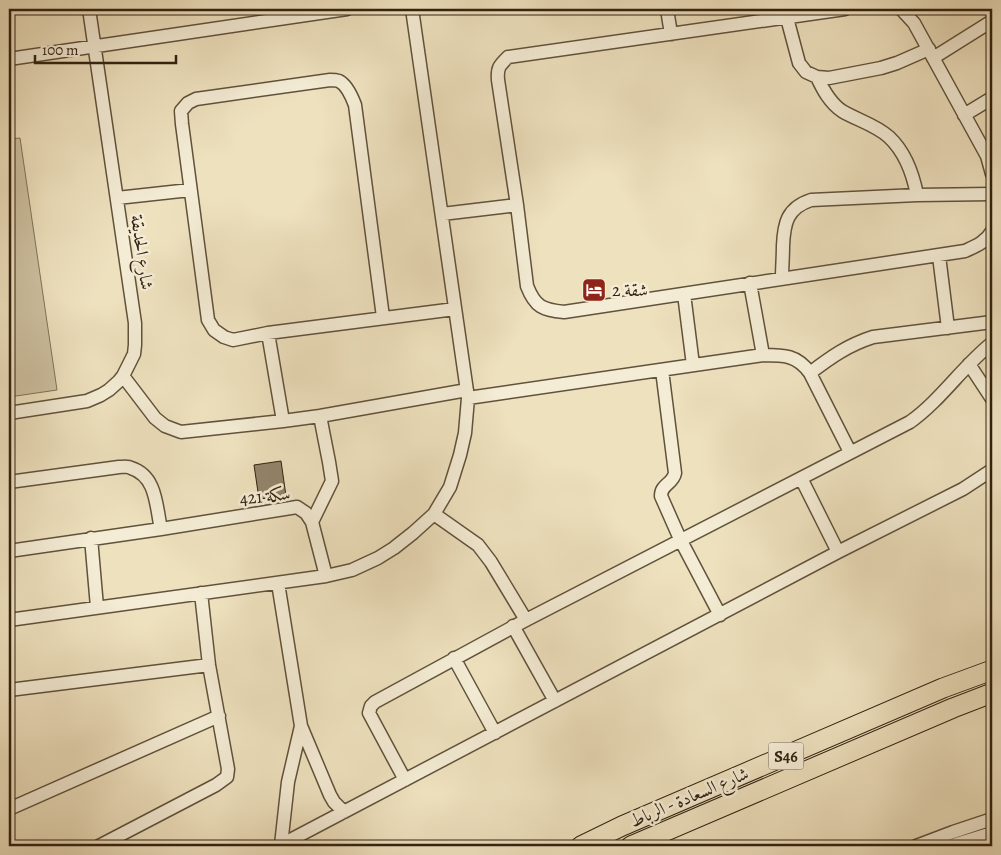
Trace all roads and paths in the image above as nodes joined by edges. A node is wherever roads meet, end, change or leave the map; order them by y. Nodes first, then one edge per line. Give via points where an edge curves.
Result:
1 (90, 9) edge
2 (347, 9) edge
3 (412, 9) edge
4 (667, 9) edge
5 (846, 9) edge
6 (902, 9) edge
7 (787, 18) junction
8 (992, 21) edge
9 (671, 34) junction
10 (94, 47) junction
11 (931, 53) junction
12 (9, 59) edge
13 (817, 78) junction
14 (992, 98) edge
15 (964, 115) junction
16 (992, 174) edge
17 (190, 190) junction
18 (992, 194) edge
19 (917, 195) junction
20 (117, 198) junction
21 (517, 205) junction
22 (442, 214) junction
23 (992, 231) edge
24 (939, 256) junction
25 (782, 278) junction
26 (750, 283) junction
27 (684, 294) junction
28 (455, 309) junction
29 (384, 317) junction
30 (992, 322) edge
31 (948, 328) junction
32 (268, 333) junction
33 (992, 343) edge
34 (763, 355) junction
35 (968, 364) junction
36 (693, 365) junction
37 (662, 370) junction
38 (810, 373) junction
39 (123, 376) junction
40 (467, 394) junction
41 (992, 399) edge
42 (9, 413) edge
43 (320, 416) junction
44 (283, 422) junction
45 (850, 452) junction
46 (992, 470) edge
47 (801, 478) junction
48 (9, 482) edge
49 (434, 514) junction
50 (312, 522) junction
51 (160, 529) junction
52 (91, 538) junction
53 (680, 539) junction
54 (9, 551) edge
55 (838, 552) junction
56 (326, 576) junction
57 (278, 583) junction
58 (201, 593) junction
59 (97, 607) junction
60 (720, 615) junction
61 (9, 620) edge
62 (526, 620) junction
63 (513, 626) junction
64 (454, 658) junction
65 (209, 665) junction
66 (992, 670) edge
67 (9, 690) edge
68 (992, 693) edge
69 (555, 701) junction
70 (219, 716) junction
71 (301, 726) junction
72 (495, 733) junction
73 (405, 780) junction
74 (9, 809) edge
75 (344, 812) junction
76 (992, 819) edge
77 (992, 833) edge
78 (933, 843) edge
79 (956, 845) edge
80 (99, 846) edge
81 (280, 846) edge
82 (581, 846) edge
83 (631, 846) edge
84 (916, 846) edge

1 - 10 street, شارع الحديقة
2 - 10 street
3 - 22 street
4 - 9 street
5 - 7 street
6 - 11 street
7 - 9 street
7 - 13 street via 799,62 806,72
8 - 11 street
9 - 21 street via 519,55 508,57 501,64 498,80
10 - 12 street
10 - 20 street, شارع الحديقة
11 - 13 street via 881,68
11 - 15 street
13 - 19 street via 829,98 842,110 877,129 896,145 912,174
14 - 15 street
15 - 16 street via 987,156
17 - 20 street
17 - 29 street via 181,111 188,103 196,99 339,81 355,105
17 - 32 street via 208,320 214,330 233,340
18 - 19 street
19 - 25 street via 811,200 801,204 789,215 785,225
20 - 39 street, شارع الحديقة via 135,323 134,354
21 - 22 street
21 - 27 street via 527,286 531,296 548,311 564,312
22 - 28 street
23 - 24 street via 977,246
24 - 25 street
24 - 31 street
25 - 26 street
26 - 27 street
26 - 34 street
27 - 36 street
28 - 29 street
28 - 40 street
29 - 32 street
30 - 31 street
31 - 38 street via 863,340 843,349
32 - 44 street
33 - 35 street
34 - 36 street
34 - 38 street via 794,358
35 - 41 street
35 - 45 street via 917,417
36 - 37 street
37 - 40 street
37 - 53 street via 675,473 660,496
38 - 45 street
39 - 42 street, شارع الحديقة via 109,390 87,401
39 - 44 street via 154,418 181,432
40 - 43 street
40 - 49 street via 460,455 450,487
43 - 44 street
43 - 50 street via 332,481
45 - 47 street
46 - 55 street via 963,489
47 - 53 street
47 - 55 street
48 - 51 street via 131,467 148,479 153,487
49 - 56 street via 414,533 378,558 352,570
49 - 62 street via 478,546 492,562
50 - 51 street, سكة 421 via 297,508
50 - 56 street
51 - 52 street, سكة 421
52 - 54 street, سكة 421
52 - 59 street
53 - 60 street
53 - 62 street
55 - 60 street
56 - 57 street
57 - 58 street
57 - 71 street
58 - 59 street
58 - 65 street
59 - 61 street
60 - 69 street
62 - 63 street
63 - 64 street
63 - 69 street
64 - 72 street
64 - 73 street via 371,706 369,713
65 - 67 street
65 - 70 street
66 - 82 highway, شارع السعادة - الرباط / S46 via 943,688
68 - 83 highway, شارع السعادة - الرباط / S46
69 - 72 street
70 - 74 street
70 - 80 street via 227,777
71 - 75 street via 330,795
71 - 81 street via 288,782
72 - 73 street
73 - 75 street
75 - 81 street
76 - 78 street
77 - 79 street
78 - 84 street

